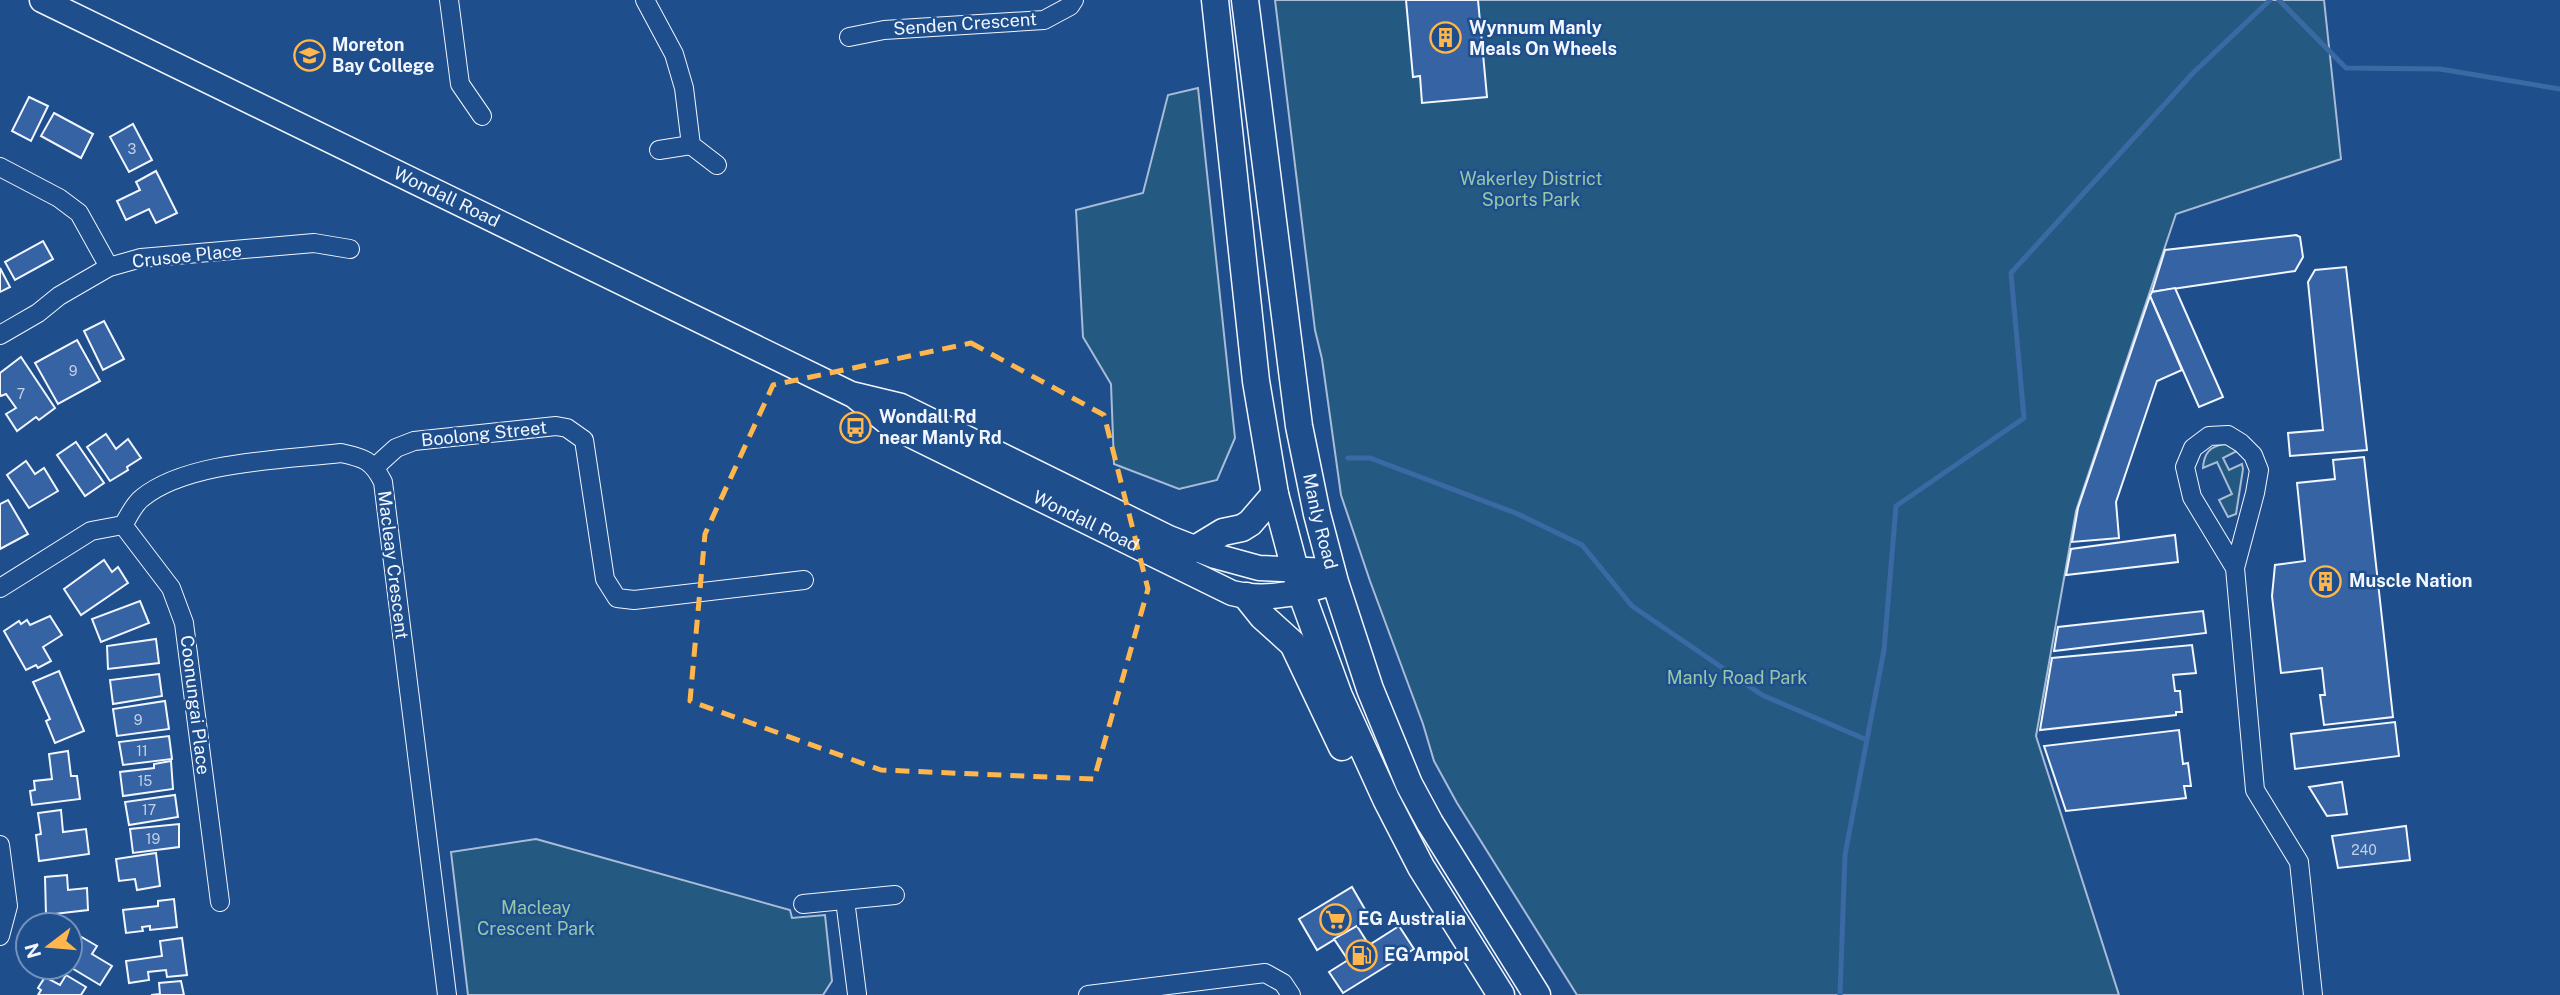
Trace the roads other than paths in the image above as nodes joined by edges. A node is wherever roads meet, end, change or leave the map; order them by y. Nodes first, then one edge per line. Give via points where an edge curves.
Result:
1 (42, 0) edge
2 (449, 0) edge
3 (645, 0) edge
4 (1074, 0) edge
5 (1215, 0) edge
6 (1245, 0) edge
7 (849, 37) dead end
8 (482, 116) dead end
9 (691, 145) junction
10 (659, 150) dead end
11 (717, 165) dead end
12 (0, 167) edge
13 (350, 250) dead end
14 (109, 267) junction
15 (0, 335) edge
16 (851, 394) junction
17 (375, 467) junction
18 (1275, 494) junction
19 (123, 525) junction
20 (1195, 549) junction
21 (2235, 568) junction
22 (1334, 577) junction
23 (804, 580) dead end
24 (1298, 581) junction
25 (0, 588) edge
26 (1246, 596) junction
27 (0, 845) edge
28 (1411, 847) junction
29 (895, 895) dead end
30 (845, 900) junction
31 (220, 902) dead end
32 (803, 904) dead end
33 (0, 936) edge
34 (447, 995) edge
35 (856, 995) edge
36 (869, 995) edge
37 (1088, 995) edge
38 (1291, 995) edge
39 (1501, 995) edge
40 (1537, 995) edge
41 (2313, 995) edge

1 - 16 main road, Wondall Road
2 - 8 street via 460,84
3 - 9 street via 674,54 684,88
4 - 7 street, Senden Crescent via 1044,20 884,30
5 - 18 main road, Manly Road via 1256,381
6 - 22 main road, Manly Road via 1299,426
9 - 10 street
9 - 11 street
12 - 14 street via 79,213
13 - 14 street, Crusoe Place via 314,243 141,258
14 - 15 street, Crusoe Place
16 - 20 main road, Wondall Road via 901,407
16 - 26 main road, Wondall Road via 892,426 1218,587
17 - 19 street, Macleay Crescent via 363,458 341,453 201,470 171,480 140,499
17 - 23 street, Boolong Street via 396,448 414,441 566,428 584,440 605,579 617,598 634,600
17 - 34 street, Macleay Crescent via 383,482
18 - 20 main road via 1250,523
18 - 24 main road, Manly Road
19 - 25 street via 91,531
19 - 31 street, Coonungai Place via 171,588 184,623
20 - 24 main road, Wondall Road
21 - 21 street via 2192,497 2186,467 2193,448 2209,436 2228,435 2241,443 2259,470
21 - 41 street via 2255,790 2299,862
22 - 24 main road, Wondall Road
22 - 40 main road, Manly Road via 1370,689 1409,784
24 - 26 main road, Wondall Road via 1275,597
24 - 28 main road, Manly Road via 1339,696
26 - 28 main road via 1293,644 1374,813 1389,833
27 - 33 street via 8,906
28 - 39 main road, Manly Road
29 - 30 street
30 - 32 street
30 - 35 street
35 - 36 street
37 - 38 street via 1265,973 1283,983

